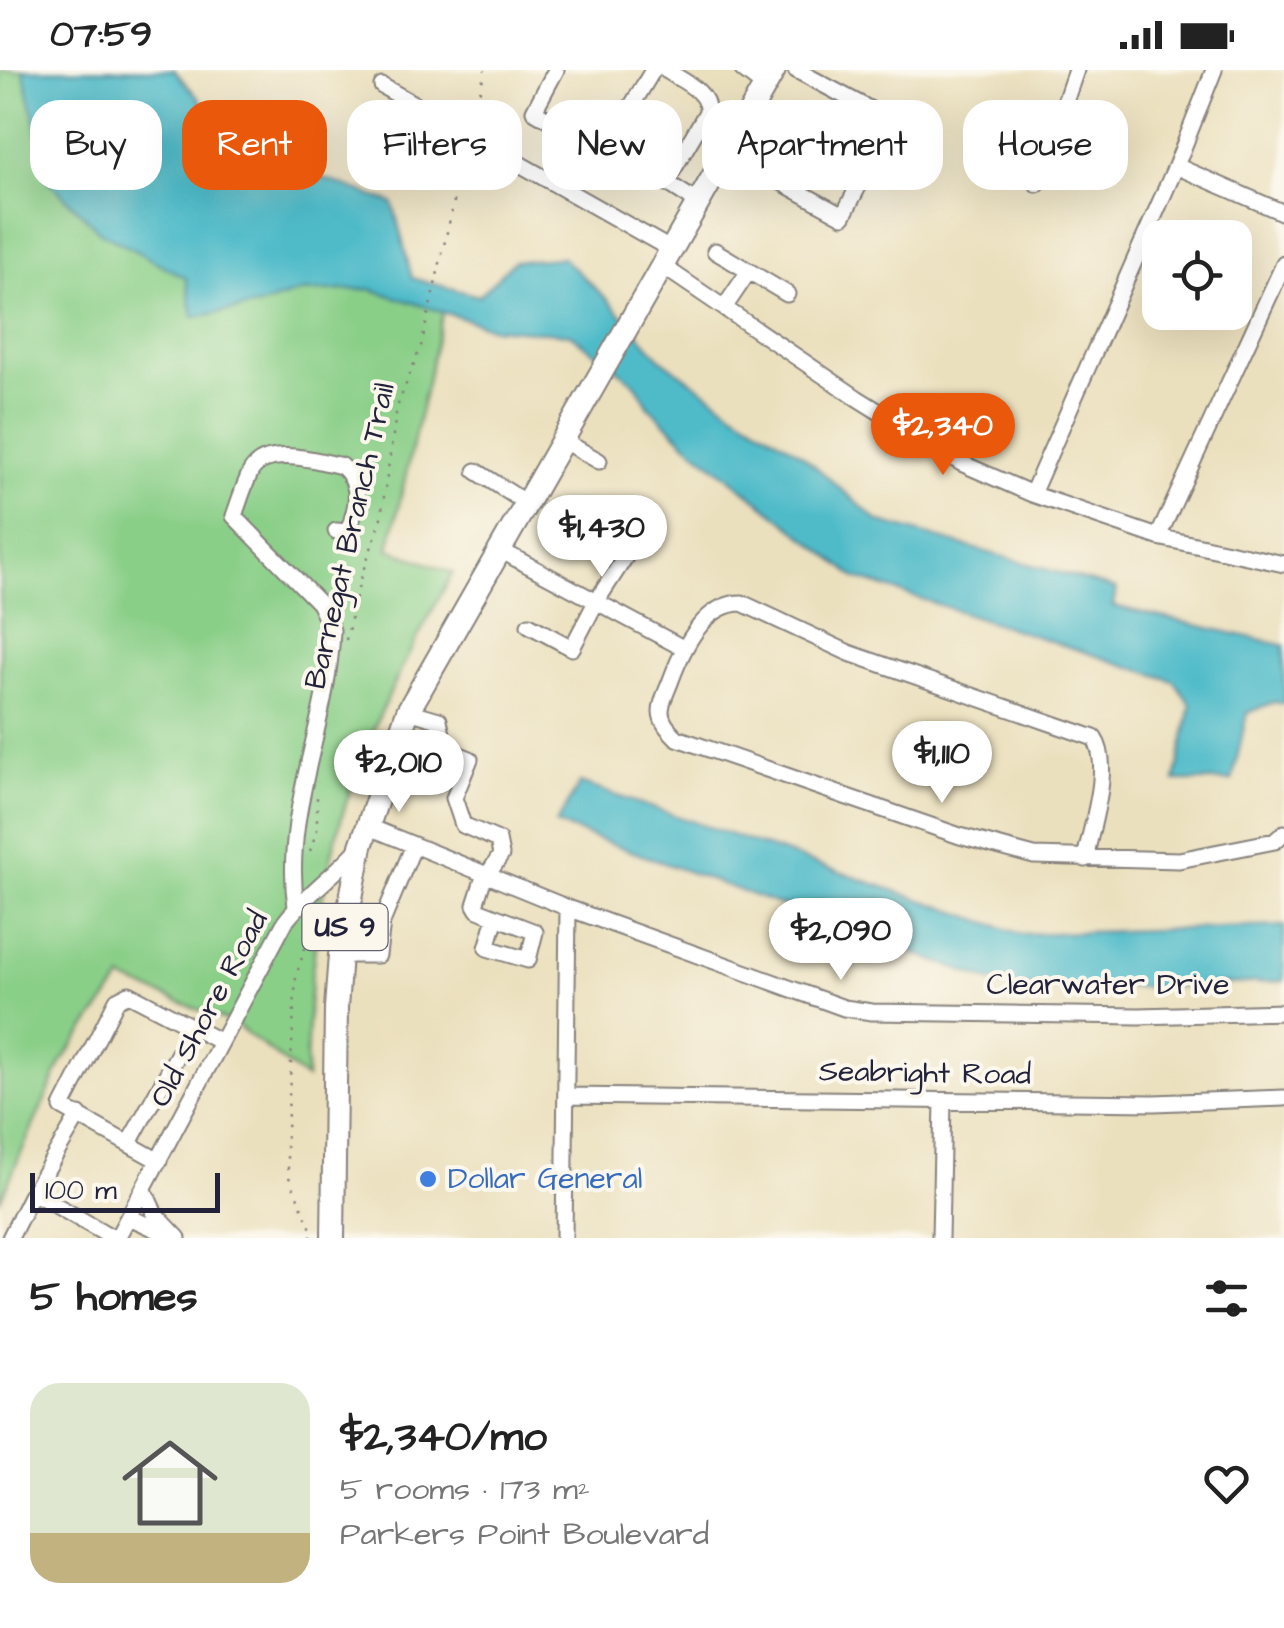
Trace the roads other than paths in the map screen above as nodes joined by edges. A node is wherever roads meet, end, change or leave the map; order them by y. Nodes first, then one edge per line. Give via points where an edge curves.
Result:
1 (556, 70) edge
2 (653, 70) edge
3 (666, 70) edge
4 (743, 70) edge
5 (796, 70) edge
6 (1076, 70) edge
7 (1214, 70) edge
8 (769, 78) edge
9 (382, 86) dead end
10 (635, 100) edge
11 (756, 100) edge
12 (851, 100) edge
13 (1066, 100) edge
14 (542, 116) edge
15 (682, 155) edge
16 (1176, 166) junction
17 (678, 190) edge
18 (704, 190) edge
19 (795, 190) edge
20 (856, 190) edge
21 (697, 202) junction
22 (1284, 214) edge
23 (715, 251) dead end
24 (665, 257) junction
25 (1284, 264) edge
26 (749, 271) junction
27 (786, 294) dead end
28 (724, 308) junction
29 (562, 440) junction
30 (598, 461) dead end
31 (476, 471) dead end
32 (1032, 494) junction
33 (526, 503) junction
34 (336, 531) dead end
35 (1158, 536) junction
36 (500, 550) junction
37 (627, 554) dead end
38 (1284, 564) edge
39 (596, 602) junction
40 (529, 625) dead end
41 (683, 648) junction
42 (408, 711) junction
43 (1284, 834) edge
44 (364, 836) junction
45 (414, 845) junction
46 (1085, 859) junction
47 (488, 874) junction
48 (296, 906) junction
49 (568, 908) junction
50 (496, 917) dead end
51 (340, 955) junction
52 (1284, 1012) edge
53 (193, 1027) junction
54 (221, 1042) junction
55 (566, 1096) junction
56 (1284, 1098) edge
57 (943, 1101) junction
58 (78, 1115) junction
59 (129, 1144) junction
60 (159, 1160) junction
61 (144, 1190) junction
62 (31, 1196) junction
63 (129, 1217) junction
64 (10, 1238) edge
65 (115, 1238) edge
66 (177, 1238) edge
67 (333, 1238) edge
68 (564, 1238) edge
69 (940, 1238) edge

1 - 14 street via 534,111
2 - 10 street
3 - 15 street via 708,104
4 - 8 street
5 - 12 street
6 - 13 street
7 - 16 street
8 - 11 highway, US 9
9 - 24 street
16 - 22 street
16 - 32 street
17 - 21 street
18 - 21 highway, US 9
19 - 20 street via 842,216
21 - 24 highway, US 9
23 - 26 street
24 - 28 street
24 - 29 highway, US 9
25 - 35 street
26 - 27 street
26 - 28 street
28 - 32 street via 961,463
29 - 30 street
29 - 33 highway, US 9
31 - 33 street
32 - 35 street
33 - 36 highway, US 9
34 - 48 street via 348,532 357,508 356,484 342,466 287,457 253,468 234,516 319,604 332,630 297,824
35 - 38 street
36 - 39 street
36 - 42 highway, US 9
37 - 39 street
39 - 40 street via 572,648
39 - 41 street
41 - 46 street via 661,711 677,738 1003,849
41 - 46 street via 710,616 742,603 849,653 1094,738 1102,749 1102,773
42 - 44 highway, US 9
42 - 47 street via 439,720 445,748 470,759 454,798 463,825 498,840 501,855
43 - 46 street via 1178,860
44 - 45 street, Clearwater Drive
44 - 48 street, Old Shore Road via 339,871
44 - 51 highway, US 9
45 - 47 street, Clearwater Drive
45 - 51 street via 382,922 378,955
47 - 49 street, Clearwater Drive
47 - 50 street via 475,905
48 - 54 street, Old Shore Road
49 - 52 street, Clearwater Drive via 844,1008 1139,1016
49 - 55 street
51 - 67 highway, US 9
53 - 54 street
53 - 58 street via 129,994 116,1000 62,1107
53 - 59 street
54 - 60 street, Old Shore Road
55 - 57 street, Seabright Road
55 - 68 street
56 - 57 street, Seabright Road
57 - 69 street
58 - 59 street
58 - 62 street
59 - 60 street
60 - 61 street, Old Shore Road
61 - 63 street, Old Shore Road
61 - 66 street
62 - 64 street
62 - 65 street
63 - 65 street, Old Shore Road
63 - 66 street

